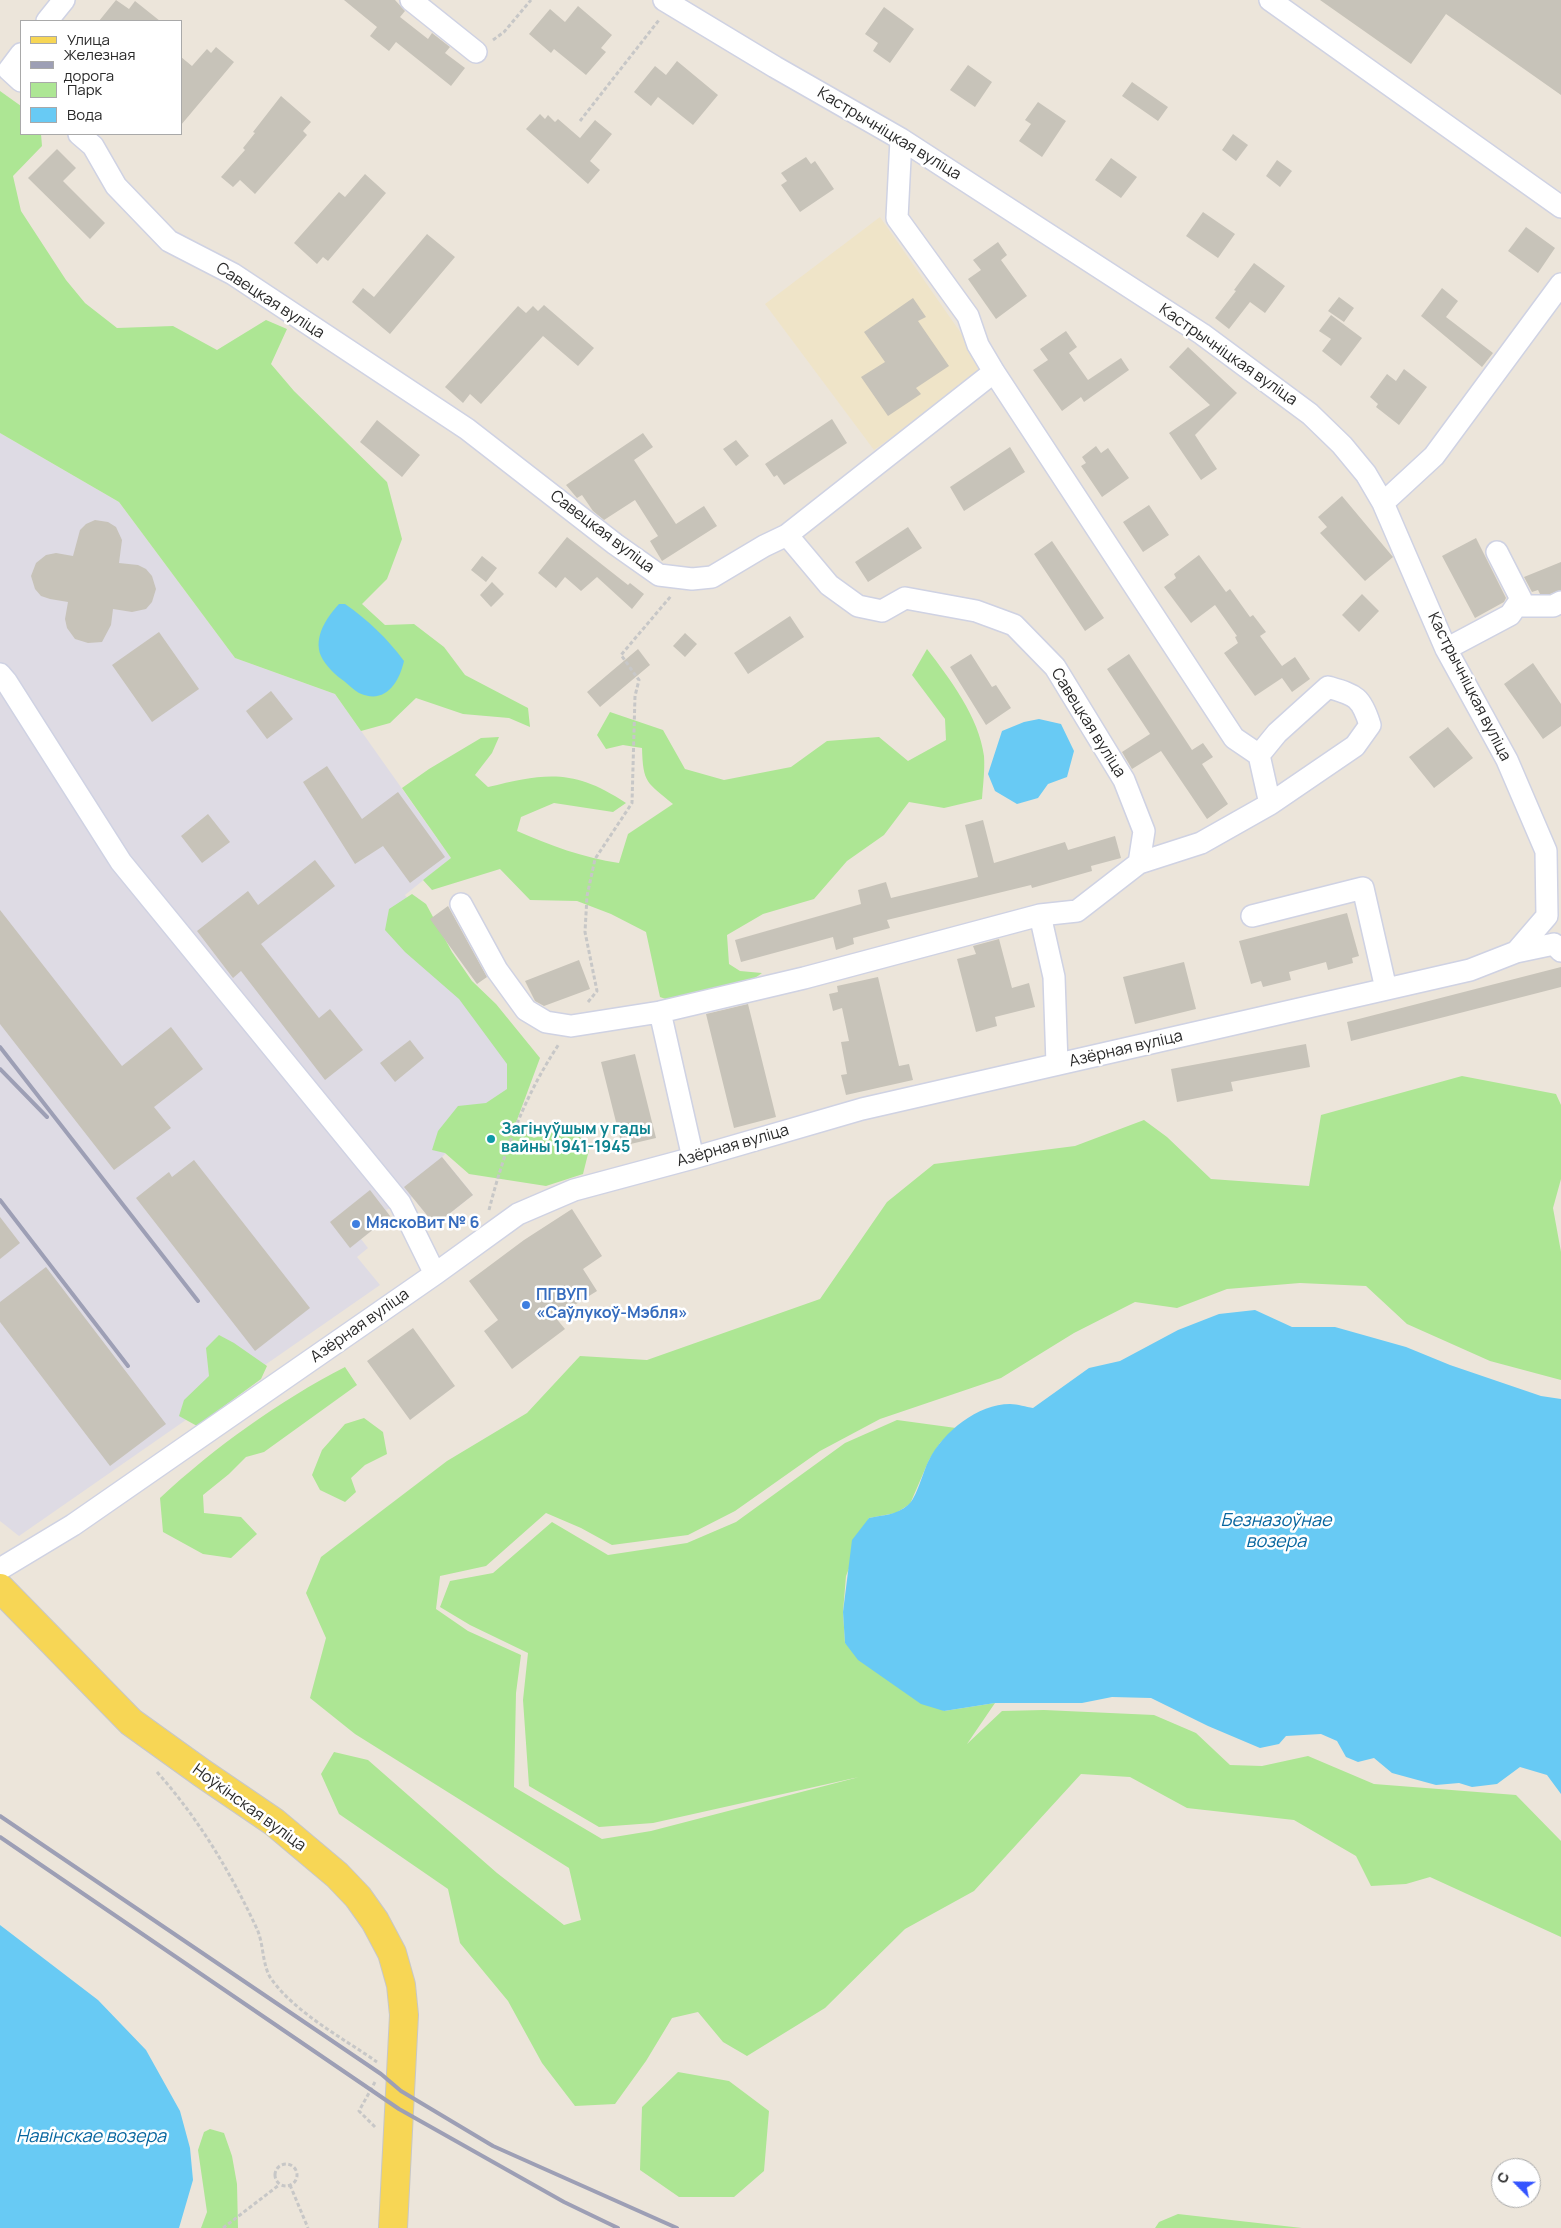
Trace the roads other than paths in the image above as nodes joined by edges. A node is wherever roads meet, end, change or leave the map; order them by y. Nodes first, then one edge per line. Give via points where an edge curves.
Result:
1 (64, 0) edge
2 (411, 0) edge
3 (1270, 0) edge
4 (668, 2) edge
5 (48, 20) edge
6 (476, 52) road end
7 (80, 135) edge
8 (902, 139) junction
9 (1561, 207) edge
10 (1561, 284) edge
11 (994, 372) junction
12 (1383, 503) junction
13 (788, 535) junction
14 (1497, 552) dead end
15 (1561, 602) edge
16 (1517, 606) junction
17 (1446, 650) junction
18 (0, 674) edge
19 (1260, 755) junction
20 (1270, 804) junction
21 (1139, 863) junction
22 (461, 904) dead end
23 (1040, 916) junction
24 (1252, 916) dead end
25 (1547, 916) joint
26 (1559, 946) edge
27 (1516, 952) junction
28 (1386, 989) junction
29 (660, 1012) junction
30 (1057, 1064) junction
31 (693, 1158) junction
32 (435, 1274) junction
33 (0, 1569) edge
34 (0, 1588) edge
35 (393, 2228) edge

1 - 5 street
2 - 6 street
3 - 9 street
4 - 8 street, Кастрычніцкая вуліца
7 - 13 street, Савецкая вуліца via 93,146 116,186 169,241 233,274 467,429 659,575 712,577
8 - 11 street via 898,218 968,316 978,345
8 - 12 street, Кастрычніцкая вуліца via 1202,334 1310,414 1366,474
10 - 12 street via 1434,456
11 - 13 street
11 - 19 street via 1234,738
12 - 17 street, Кастрычніцкая вуліца
13 - 21 street, Савецкая вуліца via 829,586 858,606 882,611 905,598 976,611 1014,625 1055,667 1124,780 1144,831
14 - 16 street via 1521,599
15 - 16 street via 1553,606
16 - 17 street via 1510,615
17 - 25 street, Кастрычніцкая вуліца via 1507,760 1546,851
18 - 32 street via 121,862 400,1203
19 - 20 street
19 - 20 street via 1277,733 1328,687 1351,694 1364,706 1370,724 1355,746
20 - 21 street via 1201,843
21 - 23 street via 1076,911
22 - 29 street via 497,970 526,1010 546,1022 571,1026
23 - 29 street
23 - 30 street via 1054,977
24 - 28 street via 1363,888
25 - 27 street, Азёрная вуліца
26 - 27 street
27 - 28 street, Азёрная вуліца via 1470,970
28 - 30 street, Азёрная вуліца
29 - 31 street
30 - 31 street, Азёрная вуліца via 862,1109
31 - 32 street, Азёрная вуліца via 574,1190 518,1214
32 - 33 street, Азёрная вуліца via 73,1525
34 - 35 main road, Ноўкінская вуліца via 131,1722 274,1822 337,1875 376,1921 392,1953 401,1986 404,2015

